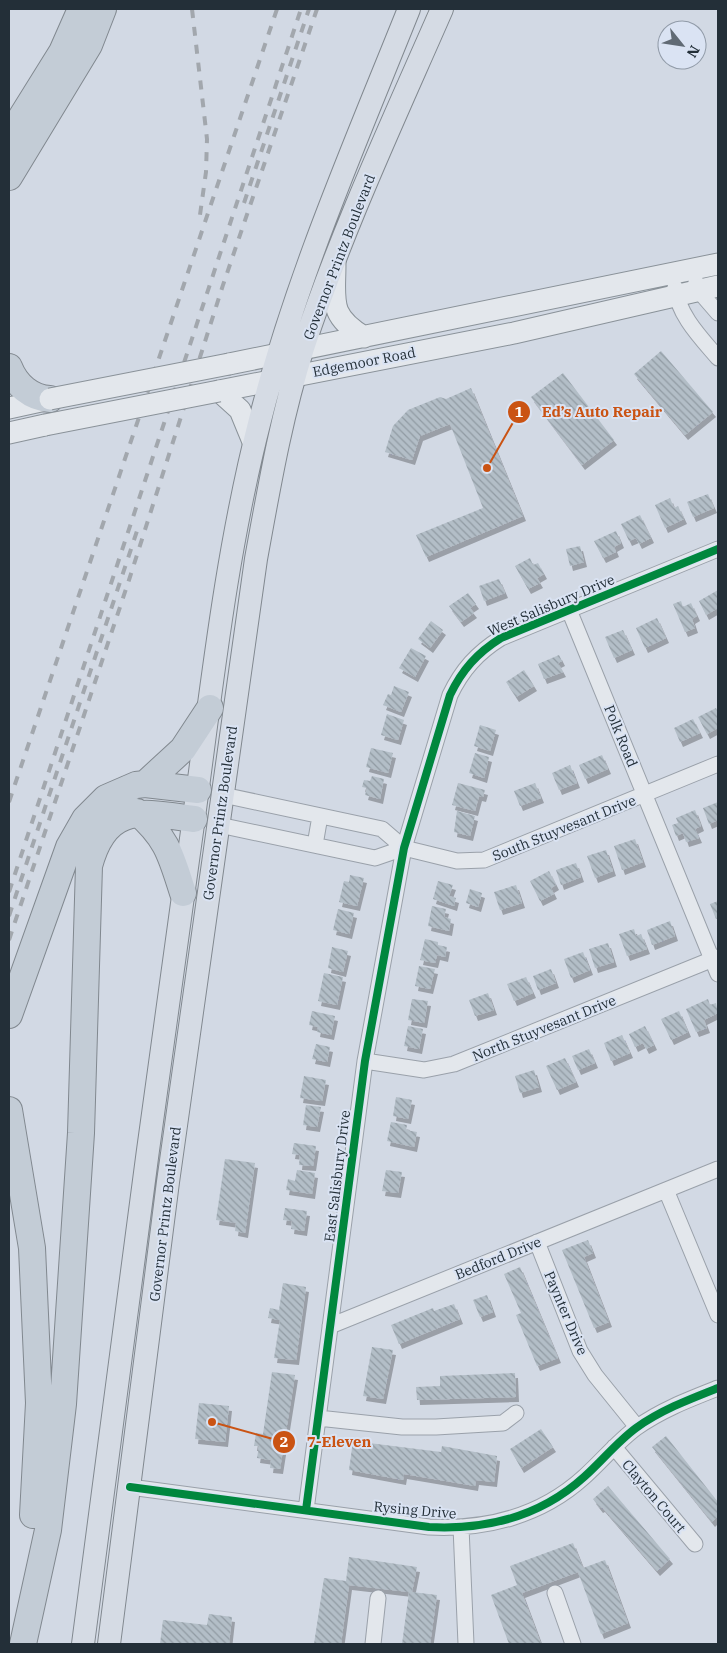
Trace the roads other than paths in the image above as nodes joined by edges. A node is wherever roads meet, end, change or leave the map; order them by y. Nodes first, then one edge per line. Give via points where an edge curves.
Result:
1 (81, 9) edge
2 (103, 9) edge
3 (409, 9) edge
4 (442, 9) edge
5 (9, 137) edge
6 (9, 177) edge
7 (335, 257) junction
8 (718, 264) edge
9 (683, 272) junction
10 (708, 289) edge
11 (676, 296) junction
12 (718, 313) edge
13 (364, 337) junction
14 (303, 350) junction
15 (278, 354) junction
16 (718, 358) edge
17 (9, 367) edge
18 (295, 376) junction
19 (270, 381) junction
20 (219, 391) junction
21 (50, 399) junction
22 (9, 408) edge
23 (9, 433) edge
24 (254, 444) junction
25 (718, 549) edge
26 (569, 610) junction
27 (210, 708) junction
28 (718, 764) edge
29 (145, 784) junction
30 (198, 790) junction
31 (645, 794) junction
32 (223, 795) junction
33 (138, 812) junction
34 (320, 816) junction
35 (206, 822) junction
36 (314, 845) junction
37 (404, 848) junction
38 (183, 893) junction
39 (716, 964) edge
40 (9, 1015) edge
41 (365, 1061) junction
42 (153, 1109) junction
43 (10, 1115) edge
44 (176, 1124) junction
45 (718, 1169) edge
46 (666, 1190) junction
47 (537, 1242) junction
48 (718, 1315) edge
49 (330, 1326) junction
50 (718, 1388) edge
51 (516, 1413) dead end
52 (318, 1418) junction
53 (637, 1427) junction
54 (614, 1447) junction
55 (104, 1484) junction
56 (130, 1487) junction
57 (306, 1510) junction
58 (461, 1527) junction
59 (695, 1544) dead end
60 (555, 1593) dead end
61 (378, 1598) dead end
62 (19, 1644) edge
63 (23, 1644) edge
64 (83, 1644) edge
65 (109, 1644) edge
66 (373, 1644) edge
67 (466, 1644) edge
68 (573, 1644) edge

1 - 5 highway via 62,52
2 - 6 highway via 89,45
3 - 15 main road, Governor Printz Boulevard via 316,244
4 - 7 main road, Governor Printz Boulevard
7 - 13 main road via 337,311 342,321
7 - 14 main road, Governor Printz Boulevard
8 - 9 main road, Edgemoor Road
9 - 10 street
9 - 11 street
9 - 13 main road, Edgemoor Road
10 - 11 main road, Edgemoor Road
10 - 12 street
11 - 16 street via 692,327
11 - 18 main road, Edgemoor Road via 514,333
13 - 14 main road, Edgemoor Road
14 - 15 main road, Edgemoor Road
14 - 18 main road, Governor Printz Boulevard
15 - 19 main road, Governor Printz Boulevard
15 - 21 main road, Edgemoor Road, bridge
17 - 21 highway via 26,392
18 - 19 main road, Edgemoor Road
18 - 32 main road, Governor Printz Boulevard via 256,559
19 - 20 main road, Edgemoor Road
19 - 24 main road, Governor Printz Boulevard
20 - 23 main road, Edgemoor Road, bridge
20 - 24 main road via 240,410
21 - 22 main road, Edgemoor Road
24 - 27 main road, Governor Printz Boulevard via 234,548
25 - 26 street, West Salisbury Drive
26 - 31 street, Polk Road
26 - 37 street, West Salisbury Drive via 501,638 484,649 458,677 442,716
27 - 29 highway via 183,750
27 - 30 main road, Governor Printz Boulevard
28 - 31 street, South Stuyvesant Drive
29 - 30 highway
29 - 40 highway via 106,798 76,831
30 - 32 main road, South Stuyvesant Drive
30 - 35 main road, Governor Printz Boulevard
31 - 37 street, South Stuyvesant Drive via 484,860 457,861
31 - 39 street, Polk Road
32 - 34 street, South Stuyvesant Drive
32 - 35 main road, Governor Printz Boulevard
33 - 35 highway
33 - 38 highway via 154,826 168,847
33 - 63 highway via 120,819 107,830 93,852 89,866 82,1133 64,1404 48,1530
34 - 36 street
34 - 37 street, South Stuyvesant Drive via 382,829
35 - 36 street
35 - 38 main road, Governor Printz Boulevard
35 - 44 main road, Governor Printz Boulevard
36 - 37 street via 375,858
37 - 41 street, East Salisbury Drive
38 - 42 main road, Governor Printz Boulevard
39 - 41 street, North Stuyvesant Drive via 454,1064 424,1070
41 - 49 street, East Salisbury Drive
42 - 44 main road
42 - 55 main road, Governor Printz Boulevard
43 - 62 highway via 32,1248 39,1403 33,1515
44 - 56 main road, Governor Printz Boulevard
45 - 46 street, Bedford Drive
46 - 47 street, Bedford Drive
46 - 48 street
47 - 49 street, Bedford Drive
47 - 53 street, Paynter Drive via 580,1351
49 - 52 street, East Salisbury Drive
50 - 53 street, Rysing Drive via 666,1410
51 - 52 street via 504,1423 436,1428
52 - 57 street, East Salisbury Drive
53 - 54 street, Rysing Drive
54 - 58 street, Rysing Drive via 584,1478 544,1504 512,1518
54 - 59 street, Clayton Court
55 - 56 main road
55 - 64 main road, Governor Printz Boulevard
56 - 57 street, Rysing Drive
56 - 65 main road, Governor Printz Boulevard
57 - 58 street, Rysing Drive
58 - 67 street
60 - 68 street
61 - 66 street

